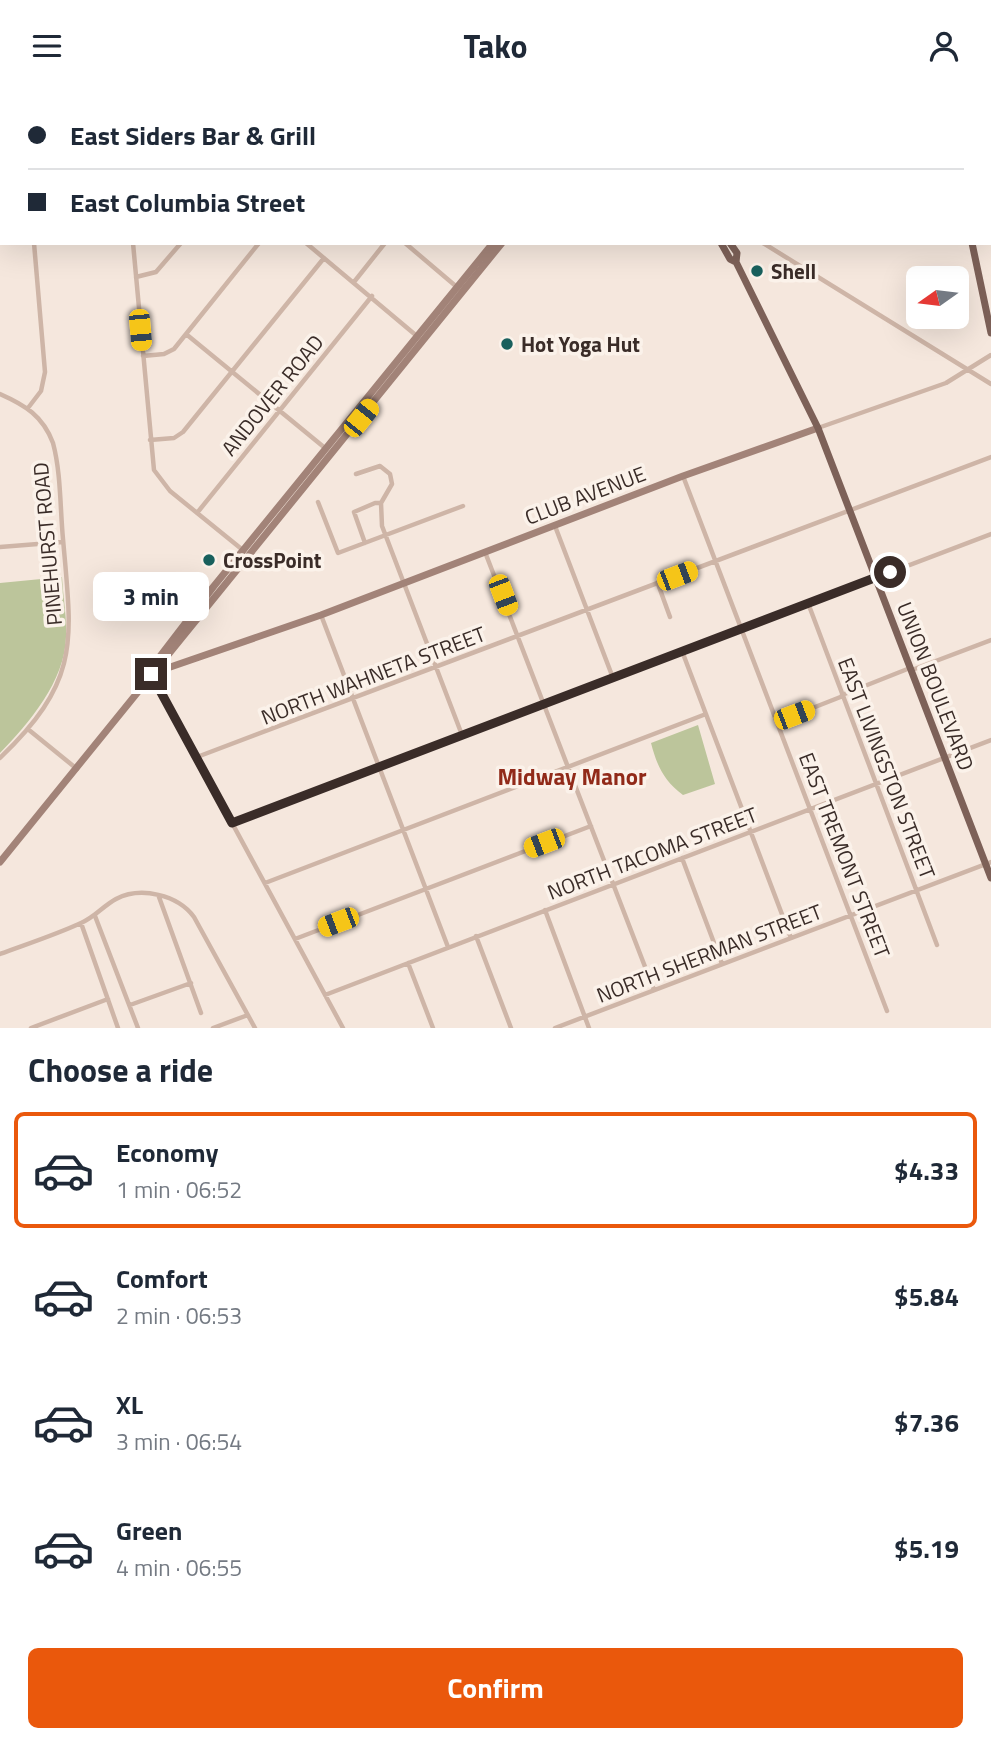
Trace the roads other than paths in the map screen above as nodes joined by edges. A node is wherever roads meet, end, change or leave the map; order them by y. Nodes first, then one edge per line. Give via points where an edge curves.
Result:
1 (34, 245) edge
2 (133, 245) edge
3 (179, 245) edge
4 (257, 245) edge
5 (308, 245) edge
6 (383, 245) edge
7 (407, 245) edge
8 (492, 245) edge
9 (500, 245) edge
10 (722, 245) edge
11 (731, 245) edge
12 (766, 245) edge
13 (972, 245) edge
14 (324, 258) junction
15 (736, 262) junction
16 (136, 277) junction
17 (354, 282) junction
18 (460, 289) junction
19 (372, 296) junction
20 (991, 333) edge
21 (186, 334) junction
22 (420, 338) junction
23 (991, 355) edge
24 (143, 356) junction
25 (233, 371) junction
26 (968, 371) junction
27 (991, 384) edge
28 (0, 394) edge
29 (28, 408) junction
30 (280, 410) junction
31 (818, 428) junction
32 (150, 440) junction
33 (325, 447) junction
34 (991, 457) edge
35 (356, 474) dead end
36 (683, 476) junction
37 (318, 502) dead end
38 (381, 503) junction
39 (463, 506) dead end
40 (851, 511) junction
41 (197, 513) junction
42 (555, 526) junction
43 (991, 534) edge
44 (385, 535) junction
45 (63, 542) junction
46 (365, 543) junction
47 (0, 547) edge
48 (243, 550) junction
49 (485, 552) junction
50 (250, 556) junction
51 (716, 561) junction
52 (876, 577) junction
53 (403, 583) junction
54 (658, 584) junction
55 (808, 603) junction
56 (588, 611) junction
57 (321, 615) junction
58 (670, 617) dead end
59 (742, 628) junction
60 (519, 637) junction
61 (991, 640) edge
62 (682, 652) junction
63 (162, 659) junction
64 (186, 660) junction
65 (436, 668) junction
66 (911, 669) junction
67 (151, 674) junction
68 (613, 678) junction
69 (843, 695) junction
70 (353, 699) junction
71 (545, 704) junction
72 (706, 714) junction
73 (777, 722) junction
74 (29, 730) junction
75 (462, 736) junction
76 (991, 740) edge
77 (197, 757) junction
78 (945, 757) junction
79 (0, 758) edge
80 (379, 767) junction
81 (569, 767) junction
82 (76, 769) junction
83 (876, 783) junction
84 (810, 809) junction
85 (232, 823) junction
86 (591, 826) junction
87 (403, 830) junction
88 (750, 832) junction
89 (682, 858) junction
90 (0, 862) edge
91 (988, 863) edge
92 (991, 878) edge
93 (265, 883) junction
94 (614, 884) junction
95 (425, 888) junction
96 (917, 890) junction
97 (159, 896) junction
98 (545, 911) junction
99 (851, 915) junction
100 (95, 916) junction
101 (80, 923) junction
102 (476, 936) junction
103 (791, 938) junction
104 (295, 939) junction
105 (937, 945) dead end
106 (448, 947) junction
107 (0, 954) edge
108 (408, 963) junction
109 (722, 964) junction
110 (191, 983) junction
111 (654, 990) junction
112 (325, 995) junction
113 (108, 999) junction
114 (130, 1005) junction
115 (887, 1011) dead end
116 (201, 1013) dead end
117 (248, 1015) junction
118 (585, 1017) junction
119 (31, 1028) edge
120 (118, 1028) edge
121 (138, 1028) edge
122 (213, 1028) edge
123 (255, 1028) edge
124 (342, 1028) edge
125 (433, 1028) edge
126 (511, 1028) edge
127 (555, 1028) edge
128 (589, 1028) edge

1 - 29 street via 45,372 41,391
2 - 16 street
3 - 16 street via 156,272
4 - 21 street
5 - 14 street
6 - 17 street
7 - 18 street
8 - 18 street
9 - 18 street
10 - 15 main road
11 - 15 main road
12 - 26 street
13 - 20 main road
14 - 17 street
14 - 25 street
15 - 31 main road, UNION BOULEVARD
16 - 24 street
17 - 19 street
18 - 22 street
19 - 22 street
19 - 30 street, ANDOVER ROAD
21 - 24 street via 169,352
21 - 25 street
22 - 33 street
22 - 50 street
23 - 26 street, CLUB AVENUE
24 - 32 street
25 - 30 street
25 - 32 street via 183,432
26 - 27 street
26 - 31 street, CLUB AVENUE
28 - 29 street, PINEHURST ROAD
29 - 45 street, PINEHURST ROAD via 47,429 55,450
30 - 33 street
30 - 41 street, ANDOVER ROAD
31 - 36 street, CLUB AVENUE
31 - 40 main road, UNION BOULEVARD
32 - 41 street via 158,478
33 - 48 street
34 - 40 street, NORTH WAHNETA STREET
35 - 38 street via 386,468 392,484
36 - 42 street, CLUB AVENUE
36 - 51 street, EAST TREMONT STREET
37 - 46 street via 338,553
38 - 44 street
38 - 46 street via 354,512
39 - 44 street
40 - 51 street, NORTH WAHNETA STREET
40 - 52 main road, UNION BOULEVARD
41 - 48 street
42 - 49 street, CLUB AVENUE
42 - 56 street
43 - 52 street
44 - 46 street
44 - 53 street
45 - 47 street
45 - 74 street, PINEHURST ROAD via 71,621 68,654 60,678
48 - 50 street
48 - 63 street
49 - 53 street, CLUB AVENUE
49 - 60 street
50 - 63 street
51 - 54 street, NORTH WAHNETA STREET
51 - 59 street, EAST TREMONT STREET
52 - 55 street
52 - 66 main road, UNION BOULEVARD
53 - 57 street, CLUB AVENUE
53 - 65 street
54 - 56 street, NORTH WAHNETA STREET
54 - 58 street
55 - 59 street
55 - 69 street, EAST LIVINGSTON STREET
56 - 60 street, NORTH WAHNETA STREET
56 - 68 street
57 - 64 street, CLUB AVENUE
57 - 70 street
59 - 62 street
59 - 73 street, EAST TREMONT STREET
60 - 65 street, NORTH WAHNETA STREET
60 - 71 street
61 - 66 street
62 - 68 street
62 - 72 street
63 - 64 street, CLUB AVENUE
63 - 67 street
64 - 67 street, CLUB AVENUE
65 - 70 street, NORTH WAHNETA STREET
65 - 75 street
66 - 69 street
66 - 78 main road, UNION BOULEVARD
67 - 77 street
67 - 82 street
68 - 71 street
69 - 73 street
69 - 83 street, EAST LIVINGSTON STREET
70 - 77 street, NORTH WAHNETA STREET
70 - 80 street
71 - 75 street
71 - 81 street
72 - 81 street
72 - 88 street
73 - 84 street, EAST TREMONT STREET
74 - 79 street, PINEHURST ROAD
74 - 82 street
75 - 80 street
76 - 78 street, NORTH TACOMA STREET
77 - 85 street
78 - 83 street, NORTH TACOMA STREET
78 - 91 main road, UNION BOULEVARD
80 - 85 street
80 - 87 street
81 - 86 street
81 - 87 street
82 - 90 street
83 - 84 street, NORTH TACOMA STREET
83 - 96 street, EAST LIVINGSTON STREET
84 - 88 street, NORTH TACOMA STREET
84 - 99 street, EAST TREMONT STREET
85 - 93 street
86 - 94 street
86 - 95 street
87 - 93 street
87 - 95 street
88 - 89 street, NORTH TACOMA STREET
88 - 103 street
89 - 94 street, NORTH TACOMA STREET
89 - 109 street
91 - 92 main road, UNION BOULEVARD
91 - 96 street, NORTH SHERMAN STREET
93 - 104 street
94 - 98 street, NORTH TACOMA STREET
94 - 111 street
95 - 104 street
95 - 106 street
96 - 99 street, NORTH SHERMAN STREET
96 - 105 street, EAST LIVINGSTON STREET
97 - 100 street via 130,893
97 - 110 street
97 - 117 street via 179,902 194,917
98 - 102 street, NORTH TACOMA STREET
98 - 118 street
99 - 103 street, NORTH SHERMAN STREET
99 - 115 street, EAST TREMONT STREET
100 - 101 street
100 - 114 street
101 - 107 street
101 - 113 street
102 - 106 street, NORTH TACOMA STREET
102 - 126 street
103 - 109 street, NORTH SHERMAN STREET
104 - 112 street
106 - 108 street, NORTH TACOMA STREET
108 - 112 street, NORTH TACOMA STREET
108 - 125 street
109 - 111 street, NORTH SHERMAN STREET
110 - 114 street
110 - 116 street
111 - 118 street, NORTH SHERMAN STREET
112 - 124 street
113 - 119 street
113 - 120 street
114 - 121 street
117 - 122 street
117 - 123 street
118 - 127 street, NORTH SHERMAN STREET
118 - 128 street

